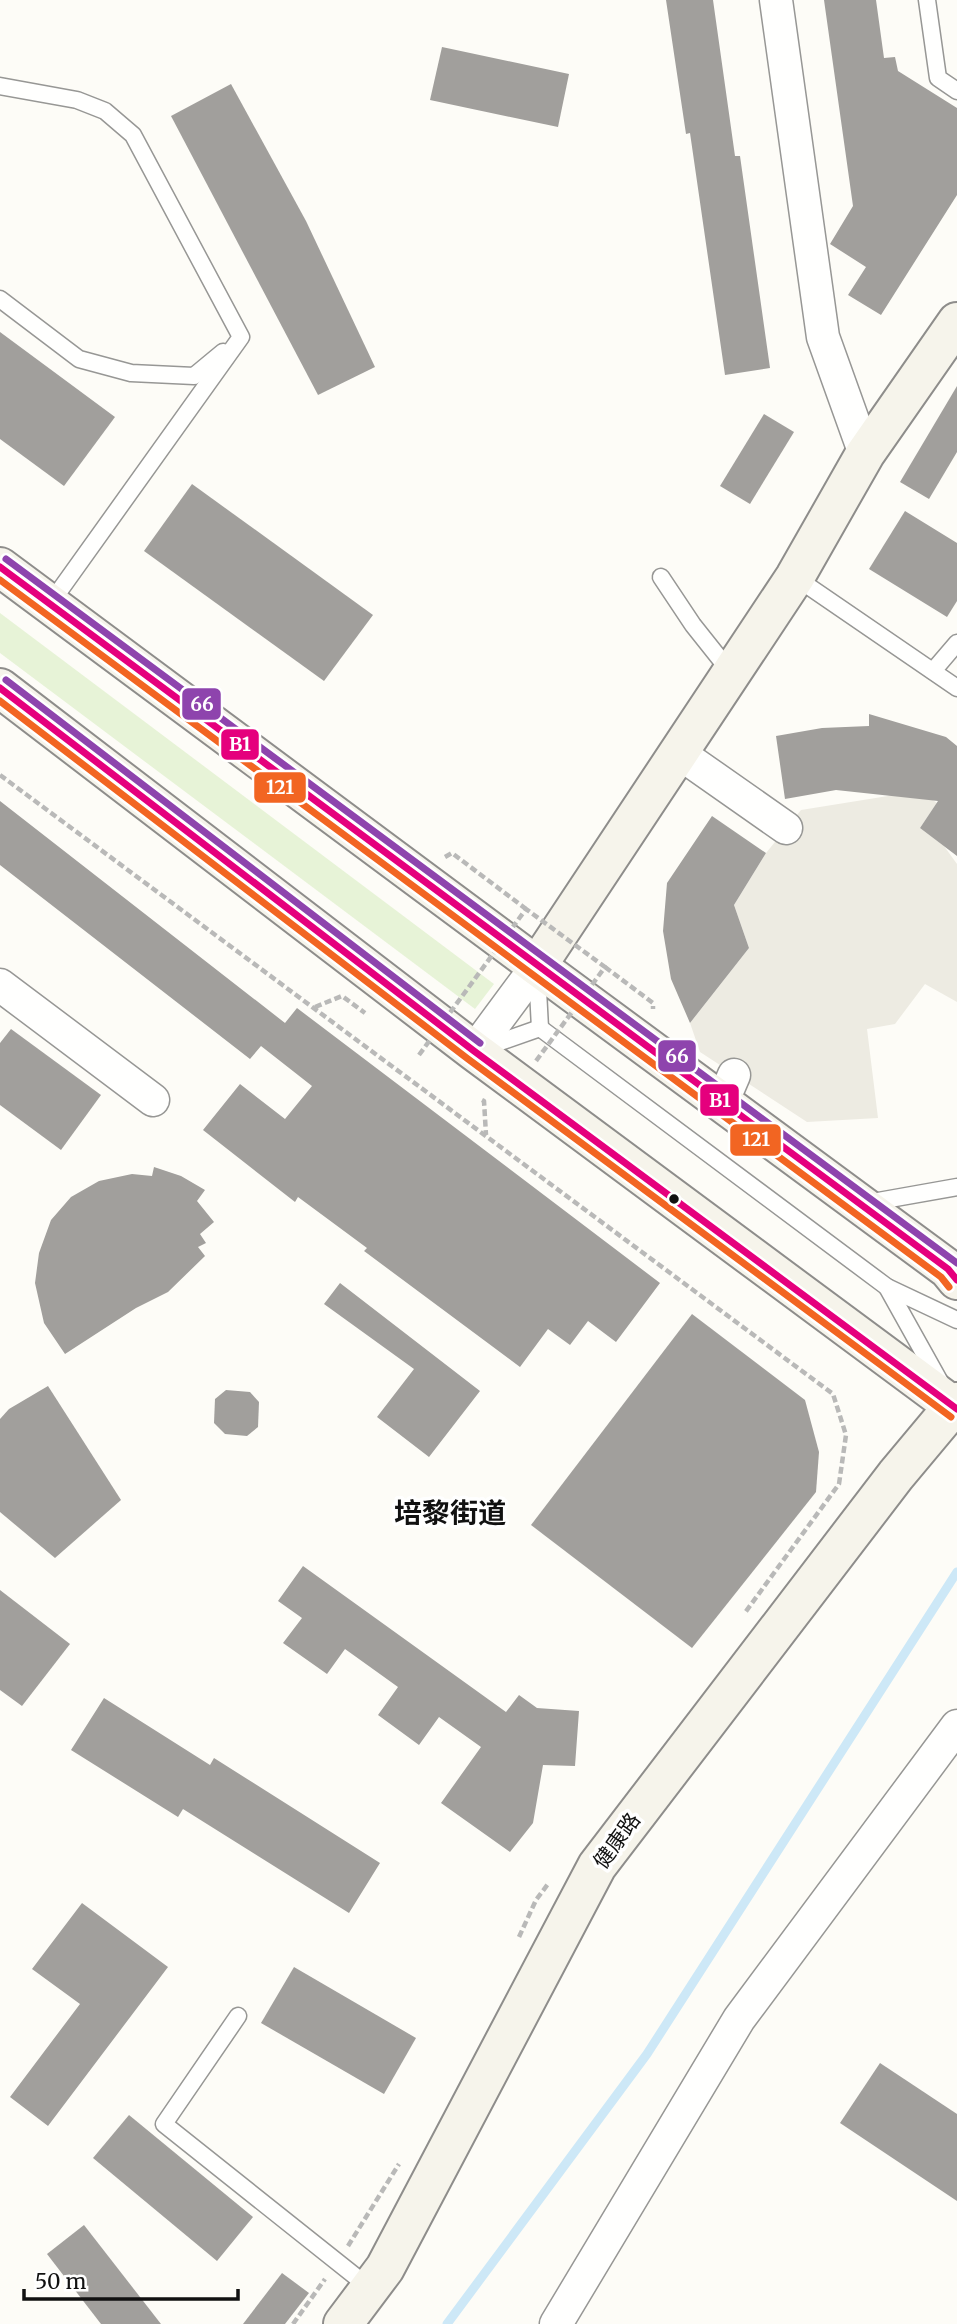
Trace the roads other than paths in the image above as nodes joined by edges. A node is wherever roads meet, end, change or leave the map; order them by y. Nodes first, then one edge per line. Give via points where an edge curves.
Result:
1 (776, 0) edge
2 (927, 0) edge
3 (0, 86) edge
4 (957, 91) edge
5 (0, 299) edge
6 (957, 322) edge
7 (241, 337) junction
8 (865, 454) junction
9 (0, 567) edge
10 (661, 577) dead end
11 (795, 577) junction
12 (50, 604) junction
13 (957, 643) edge
14 (933, 671) junction
15 (732, 674) junction
16 (0, 688) edge
17 (957, 688) edge
18 (679, 753) junction
19 (786, 828) dead end
20 (537, 966) junction
21 (0, 985) edge
22 (540, 1028) junction
23 (474, 1051) junction
24 (153, 1100) dead end
25 (957, 1187) edge
26 (860, 1204) junction
27 (957, 1280) edge
28 (887, 1287) junction
29 (957, 1320) edge
30 (956, 1406) edge
31 (957, 1726) edge
32 (238, 2015) dead end
33 (370, 2288) junction
34 (343, 2324) edge
35 (556, 2324) edge

1 - 8 street via 823,337
2 - 4 lane via 938,78
3 - 7 lane via 77,100 105,111 133,135
5 - 7 lane via 79,359 131,373 194,376
6 - 8 main road
7 - 12 lane
8 - 11 main road
9 - 12 main road
10 - 15 lane
11 - 14 lane
11 - 15 main road
12 - 20 main road
13 - 14 lane
14 - 17 lane
15 - 18 main road
16 - 23 main road
18 - 19 street
18 - 20 main road
20 - 22 lane
20 - 23 street
20 - 26 main road via 728,1089
21 - 24 street
22 - 23 lane
22 - 28 lane
23 - 30 main road
25 - 26 lane
26 - 27 main road
28 - 29 lane
28 - 30 lane
30 - 33 main road, 健康路 via 896,1475 597,1866 385,2268
31 - 35 street via 739,2019
32 - 33 lane via 164,2124
33 - 34 main road, 健康路

